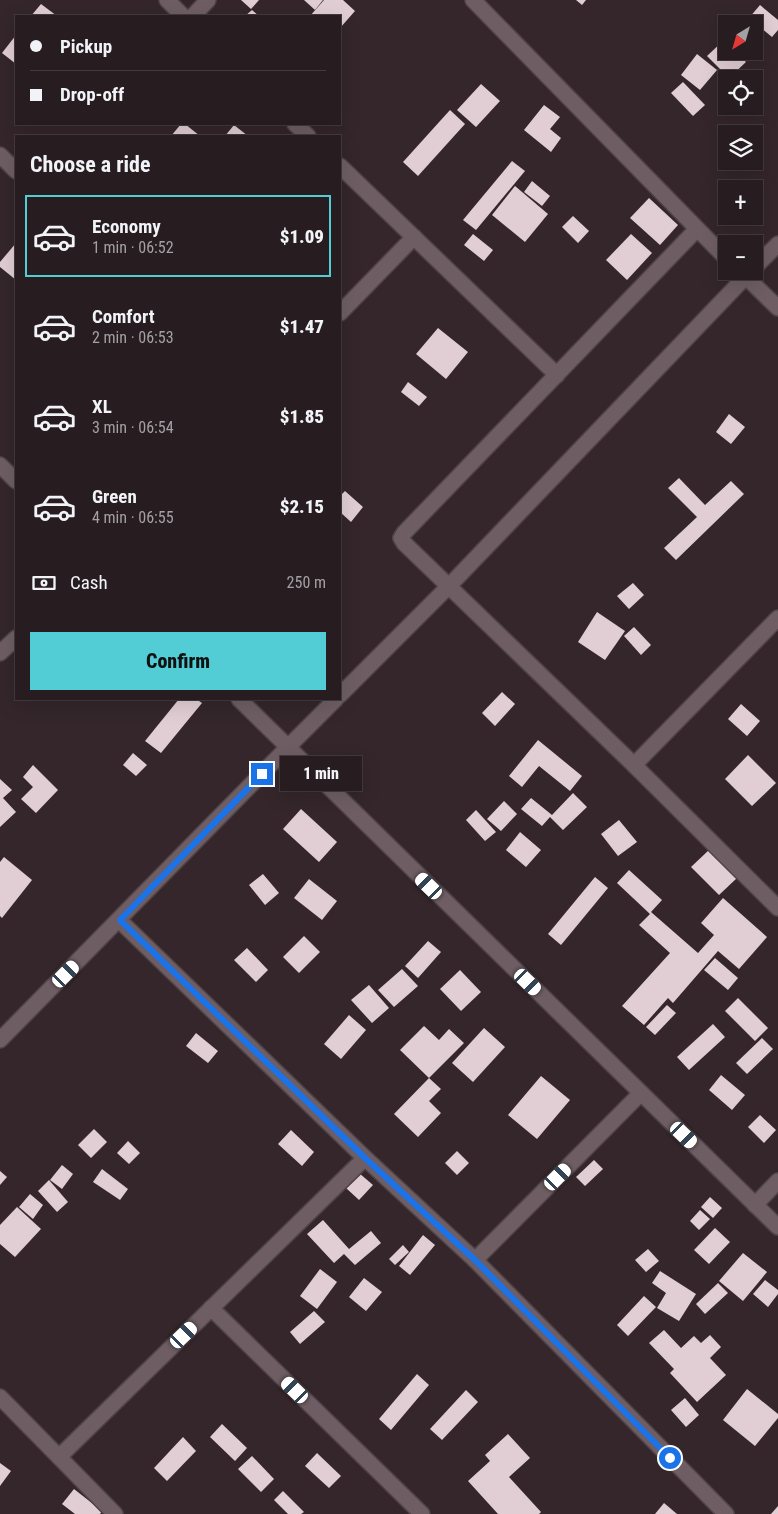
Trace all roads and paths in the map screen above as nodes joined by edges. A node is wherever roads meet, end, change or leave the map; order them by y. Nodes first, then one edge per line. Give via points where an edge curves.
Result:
1 (167, 0) edge
2 (208, 0) edge
3 (472, 0) edge
4 (182, 15) edge
5 (194, 15) edge
6 (297, 125) edge
7 (307, 135) edge
8 (0, 155) edge
9 (341, 167) edge
10 (15, 170) edge
11 (697, 229) junction
12 (414, 237) junction
13 (778, 244) edge
14 (718, 250) edge
15 (763, 258) edge
16 (739, 280) edge
17 (754, 280) edge
18 (778, 308) edge
19 (341, 312) edge
20 (557, 375) junction
21 (0, 465) edge
22 (15, 480) edge
23 (449, 586) junction
24 (778, 618) edge
25 (15, 639) edge
26 (0, 654) edge
27 (341, 694) edge
28 (240, 700) edge
29 (335, 700) edge
30 (288, 747) junction
31 (634, 766) junction
32 (778, 908) edge
33 (120, 920) junction
34 (0, 1040) edge
35 (641, 1093) junction
36 (365, 1158) junction
37 (778, 1181) edge
38 (755, 1204) junction
39 (778, 1227) edge
40 (475, 1260) junction
41 (211, 1308) junction
42 (0, 1397) edge
43 (59, 1457) junction
44 (115, 1514) edge
45 (422, 1514) edge
46 (726, 1514) edge

1 - 4 street
2 - 5 street
3 - 11 street
6 - 7 street
8 - 10 street
9 - 12 street
11 - 14 street
11 - 20 street
12 - 19 street
12 - 20 street
13 - 15 street
16 - 23 street
17 - 18 street
20 - 23 street via 401,538
21 - 22 street
23 - 27 street
23 - 31 street
24 - 31 street
25 - 26 street
28 - 30 street
29 - 30 street
30 - 33 street
30 - 35 street
31 - 32 street
33 - 34 street
33 - 36 street
35 - 38 street
35 - 40 street
36 - 40 street
36 - 41 street
37 - 38 street
38 - 39 street
40 - 46 street
41 - 43 street
41 - 45 street
42 - 43 street
43 - 44 street

